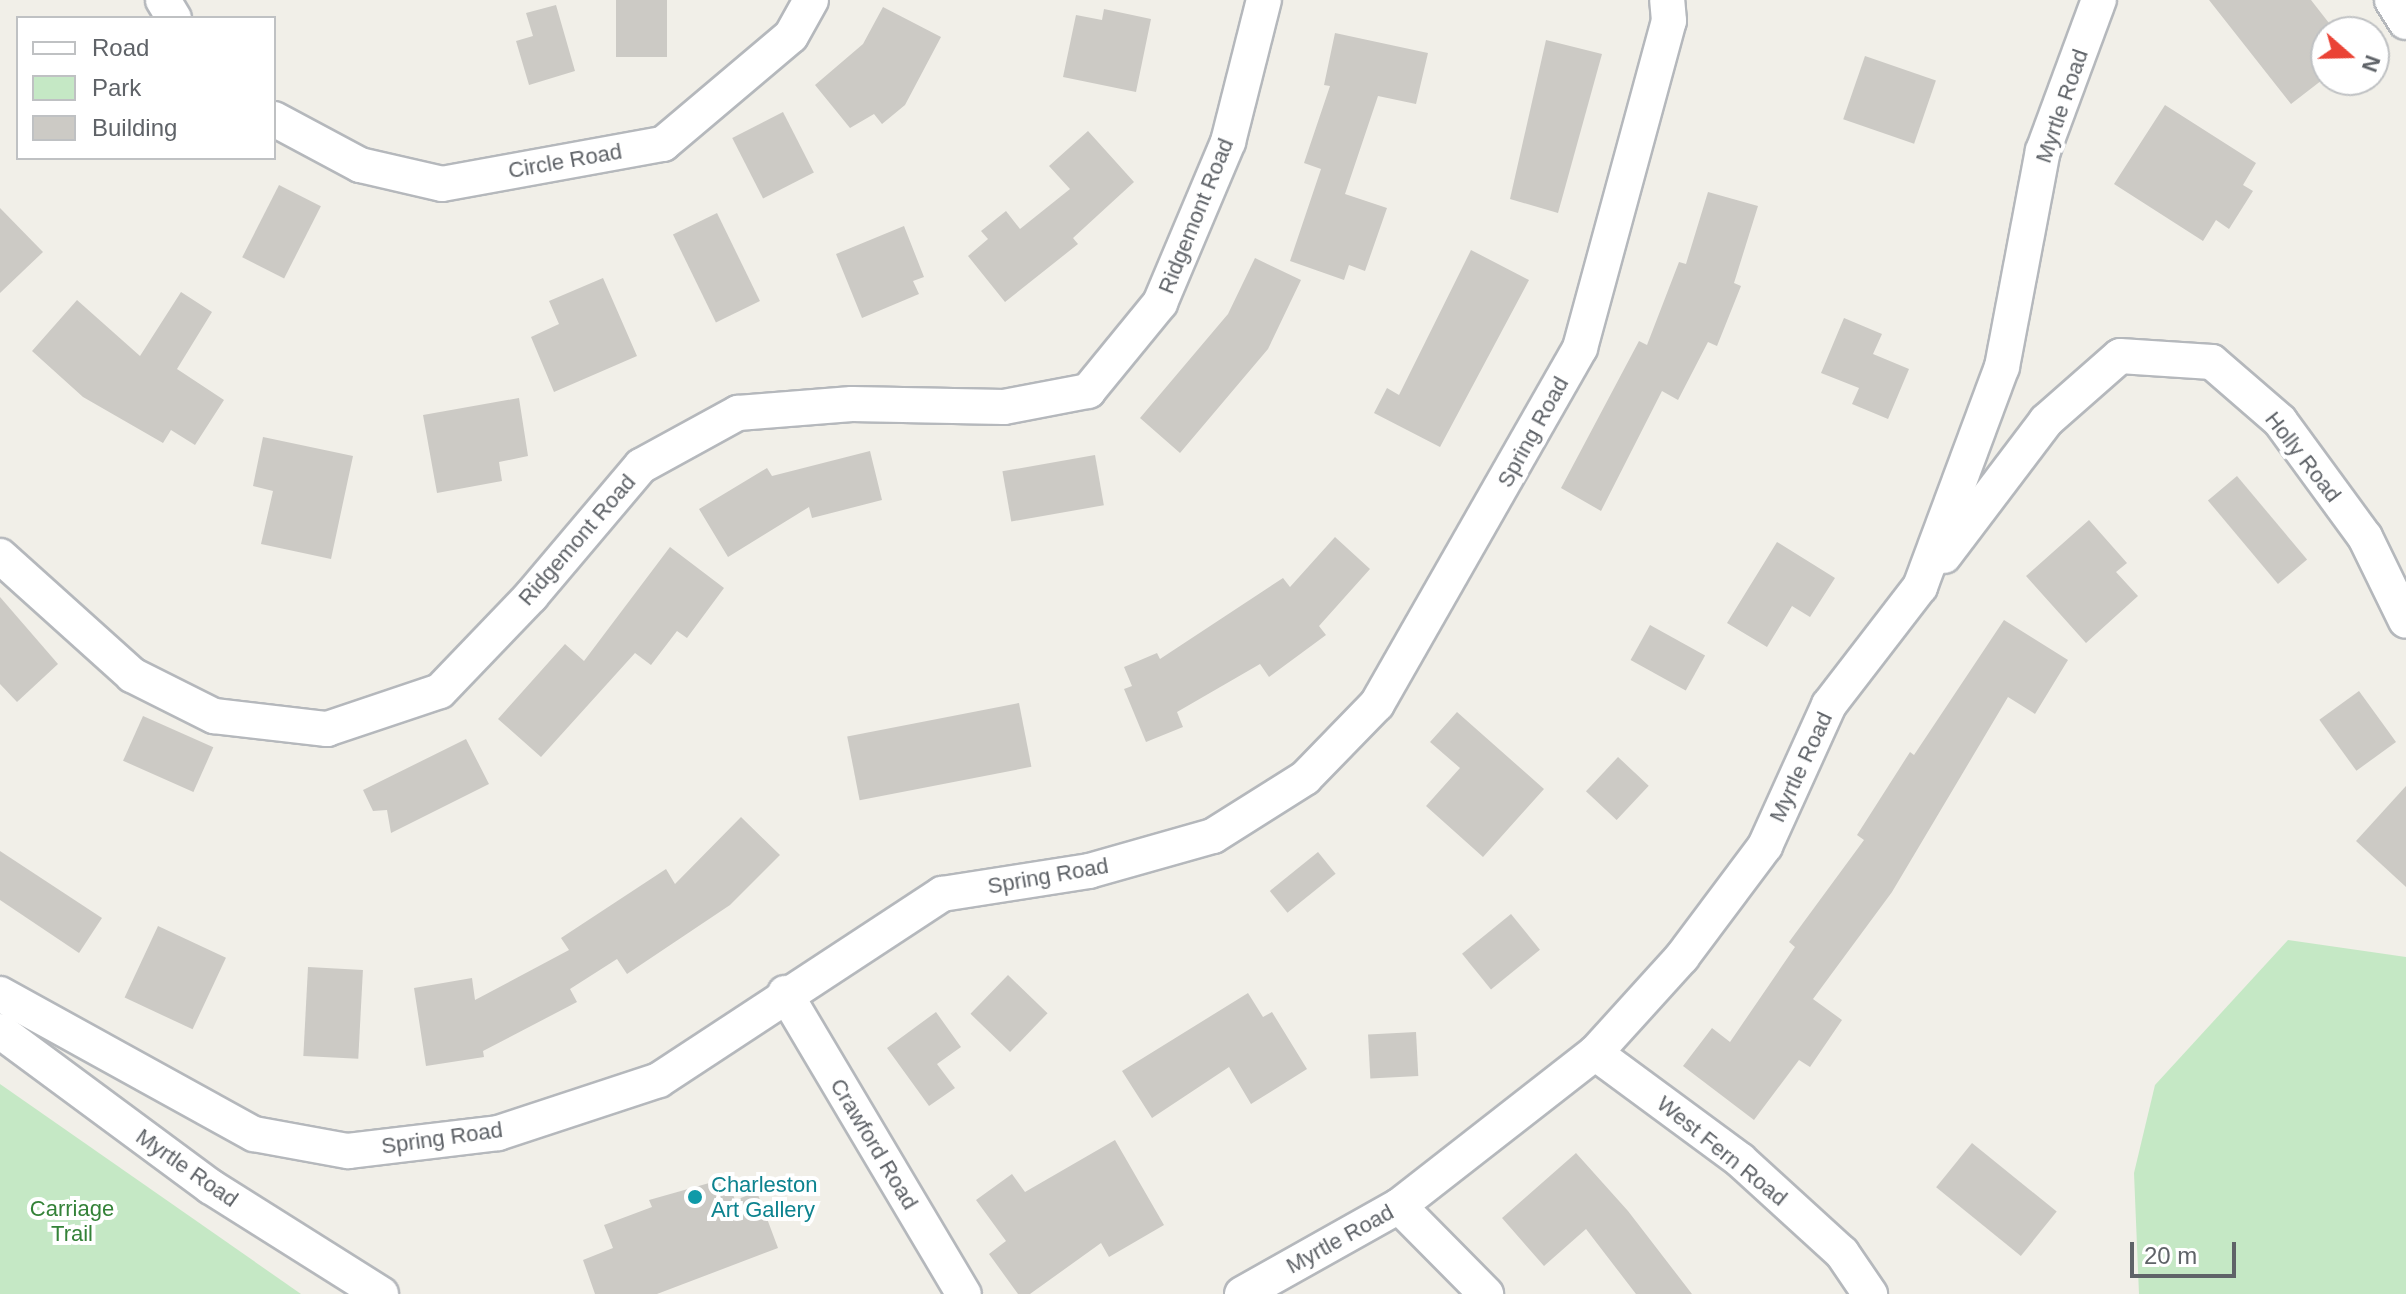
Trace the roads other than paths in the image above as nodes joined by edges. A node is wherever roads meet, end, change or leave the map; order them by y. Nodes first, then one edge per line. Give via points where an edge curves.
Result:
1 (811, 0) edge
2 (1264, 0) edge
3 (1667, 0) edge
4 (2099, 0) edge
5 (2392, 0) edge
6 (2406, 22) edge
7 (276, 120) edge
8 (0, 556) edge
9 (1920, 587) junction
10 (2406, 621) edge
11 (785, 993) junction
12 (0, 994) edge
13 (0, 1031) edge
14 (1595, 1053) junction
15 (1399, 1206) junction
16 (381, 1294) edge
17 (964, 1294) edge
18 (1242, 1294) edge
19 (1486, 1294) edge
20 (1870, 1294) edge

1 - 7 street, Circle Road via 791,36 663,144 442,184 342,158
2 - 8 street, Ridgemont Road via 1228,142 1160,303 1088,391 1004,407 852,404 738,413 641,466 531,596 440,691 327,729 214,716 132,675
3 - 11 street, Spring Road via 1669,21 1580,348 1377,704 1305,778 1213,836 1089,871 942,894
4 - 9 street, Myrtle Road via 2043,151 2002,367
5 - 6 street
9 - 10 street, Holly Road via 2046,421 2120,356 2212,362 2280,421 2365,537
9 - 14 street, Myrtle Road via 1829,705 1765,846 1682,957
11 - 12 street, Spring Road via 659,1080 498,1133 348,1151 254,1134
11 - 17 street, Crawford Road
13 - 16 street, Myrtle Road via 211,1187
14 - 15 street, Myrtle Road
14 - 20 street, West Fern Road via 1740,1160 1842,1253
15 - 18 street, Myrtle Road
15 - 19 street

